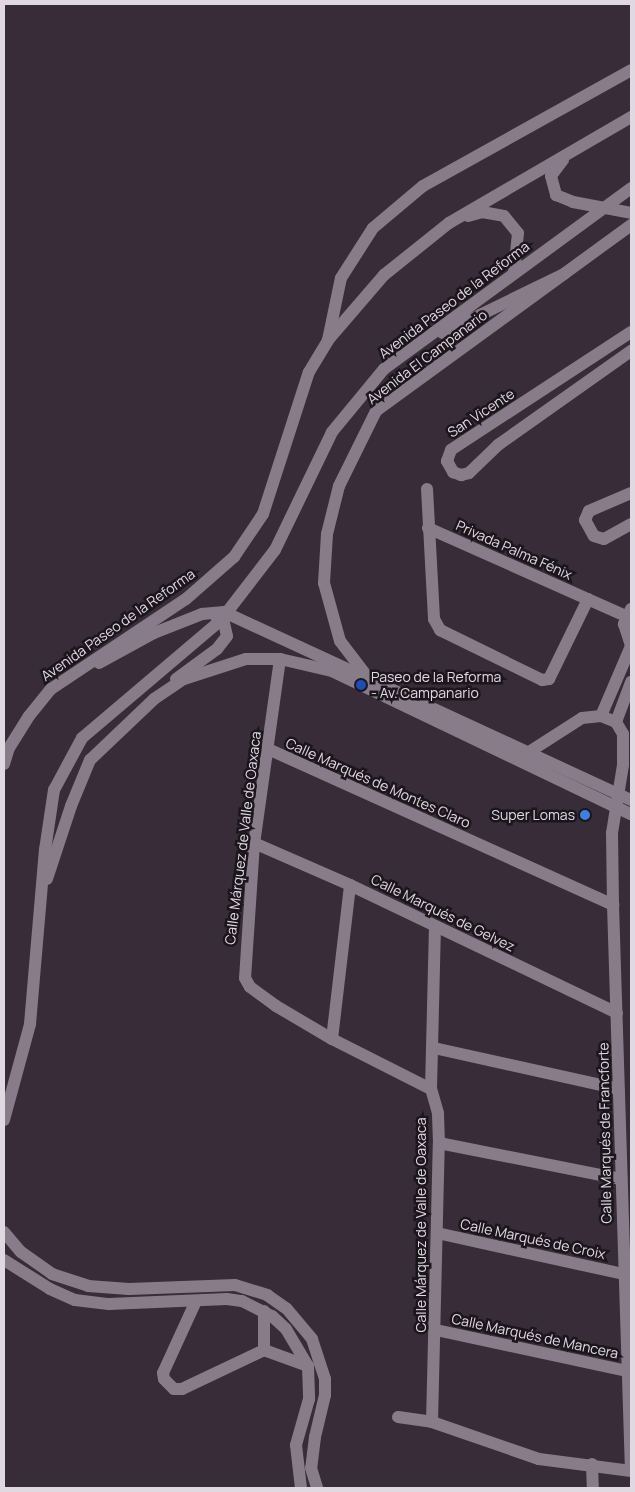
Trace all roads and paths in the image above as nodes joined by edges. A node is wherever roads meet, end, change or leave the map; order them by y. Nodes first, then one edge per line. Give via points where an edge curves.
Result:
1 (631, 70) edge
2 (631, 118) edge
3 (566, 155) junction
4 (631, 188) edge
5 (604, 207) junction
6 (631, 213) edge
7 (449, 222) junction
8 (631, 225) edge
9 (514, 273) junction
10 (564, 274) junction
11 (631, 332) edge
12 (328, 340) junction
13 (609, 346) junction
14 (414, 347) junction
15 (631, 351) edge
16 (620, 358) junction
17 (427, 489) dead end
18 (631, 493) edge
19 (631, 524) edge
20 (428, 528) junction
21 (588, 599) junction
22 (628, 613) edge
23 (202, 614) junction
24 (631, 646) edge
25 (280, 659) junction
26 (369, 679) junction
27 (631, 682) edge
28 (51, 689) junction
29 (154, 698) junction
30 (601, 716) junction
31 (616, 722) junction
32 (268, 749) junction
33 (529, 752) junction
34 (4, 764) edge
35 (619, 794) junction
36 (631, 800) edge
37 (616, 807) junction
38 (631, 814) edge
39 (254, 843) junction
40 (350, 885) junction
41 (41, 898) junction
42 (613, 905) junction
43 (435, 927) junction
44 (617, 1013) junction
45 (332, 1039) junction
46 (434, 1048) junction
47 (431, 1089) junction
48 (619, 1089) junction
49 (4, 1120) edge
50 (439, 1143) junction
51 (621, 1179) junction
52 (4, 1232) edge
53 (436, 1233) junction
54 (4, 1260) edge
55 (624, 1274) junction
56 (196, 1300) junction
57 (264, 1311) junction
58 (436, 1330) junction
59 (264, 1350) junction
60 (308, 1366) junction
61 (628, 1371) junction
62 (398, 1417) dead end
63 (432, 1422) junction
64 (592, 1464) junction
65 (631, 1471) edge
66 (301, 1488) edge
67 (317, 1488) edge
68 (593, 1488) edge

1 - 12 street via 423,186 373,228 341,278
2 - 3 street, Avenida Paseo de la Reforma
3 - 5 street via 551,176 556,195 573,202
3 - 7 street, Avenida Paseo de la Reforma
4 - 5 street, Avenida Paseo de la Reforma
5 - 6 street
5 - 9 street, Avenida Paseo de la Reforma
7 - 9 street via 482,212 504,216 518,233
7 - 12 street, Avenida Paseo de la Reforma via 384,275
8 - 10 street, Avenida El Campanario
9 - 14 street, Avenida Paseo de la Reforma
10 - 14 street
10 - 26 street, Avenida El Campanario via 376,411 339,486 327,534 324,582 340,641
11 - 13 street, San Vicente
12 - 28 street, Avenida Paseo de la Reforma via 309,372 263,514 234,557 186,599
13 - 16 street
13 - 16 street, San Vicente via 451,450 446,461 453,472 469,473 498,445
14 - 41 street, Avenida Paseo de la Reforma via 384,369 332,432 275,550 221,620 82,738 54,790 44,850
15 - 16 street, San Vicente
17 - 20 street
18 - 19 street via 589,511 585,520 594,536 604,539 613,537
20 - 21 street, Privada Palma Fénix
20 - 21 street via 435,626 542,680 549,679 555,670
21 - 22 street, Privada Palma Fénix
22 - 24 street via 624,632
23 - 26 street via 224,612
23 - 28 street via 154,633
23 - 29 street via 223,619 228,636 217,649 195,662
24 - 30 street
25 - 29 street, Avenida Paseo de la Reforma via 246,659 184,679
25 - 32 street, Calle Márquez de Valle de Oaxaca
25 - 37 street, Avenida Paseo de la Reforma via 332,671
26 - 33 street
27 - 31 street
28 - 34 street, Avenida Paseo de la Reforma via 29,716 9,748
29 - 41 street, Avenida Paseo de la Reforma via 90,760 71,806
30 - 31 street
30 - 33 street via 582,718
31 - 35 street, Calle Marqués de Francforte via 623,734 624,749
32 - 39 street, Calle Márquez de Valle de Oaxaca
32 - 42 street, Calle Marqués de Montes Claro
33 - 35 street
35 - 36 street
35 - 37 street, Calle Marqués de Francforte
37 - 38 street, Avenida Paseo de la Reforma
37 - 42 street, Calle Marqués de Francforte via 612,832
39 - 40 street, Calle Marqués de Gelvez
39 - 45 street, Calle Márquez de Valle de Oaxaca via 245,978 250,987 276,1006
40 - 43 street, Calle Marqués de Gelvez
40 - 45 street
41 - 49 street, Avenida Paseo de la Reforma via 30,1024
42 - 44 street, Calle Marqués de Francforte
43 - 44 street, Calle Marqués de Gelvez
43 - 46 street
44 - 48 street, Calle Marqués de Francforte
45 - 47 street, Calle Márquez de Valle de Oaxaca
46 - 47 street
46 - 48 street
47 - 50 street, Calle Márquez de Valle de Oaxaca via 438,1113
48 - 51 street, Calle Marqués de Francforte
50 - 51 street
50 - 53 street, Calle Márquez de Valle de Oaxaca
51 - 55 street, Calle Marqués de Francforte
52 - 67 street via 20,1252 52,1274 88,1286 235,1285 267,1295 287,1309 312,1339 325,1379 311,1468
53 - 55 street, Calle Marqués de Croix
53 - 58 street, Calle Márquez de Valle de Oaxaca
54 - 56 street via 50,1289 76,1300 109,1304
55 - 61 street, Calle Marqués de Francforte
56 - 57 street via 242,1301
56 - 59 street via 163,1374 174,1389 182,1389
57 - 59 street
57 - 60 street via 286,1329
58 - 61 street, Calle Marqués de Mancera
58 - 63 street, Calle Márquez de Valle de Oaxaca
59 - 60 street
60 - 66 street via 309,1399 296,1445
61 - 65 street, Calle Marqués de Francforte
62 - 63 street
63 - 64 street via 539,1459
64 - 65 street
64 - 68 street

